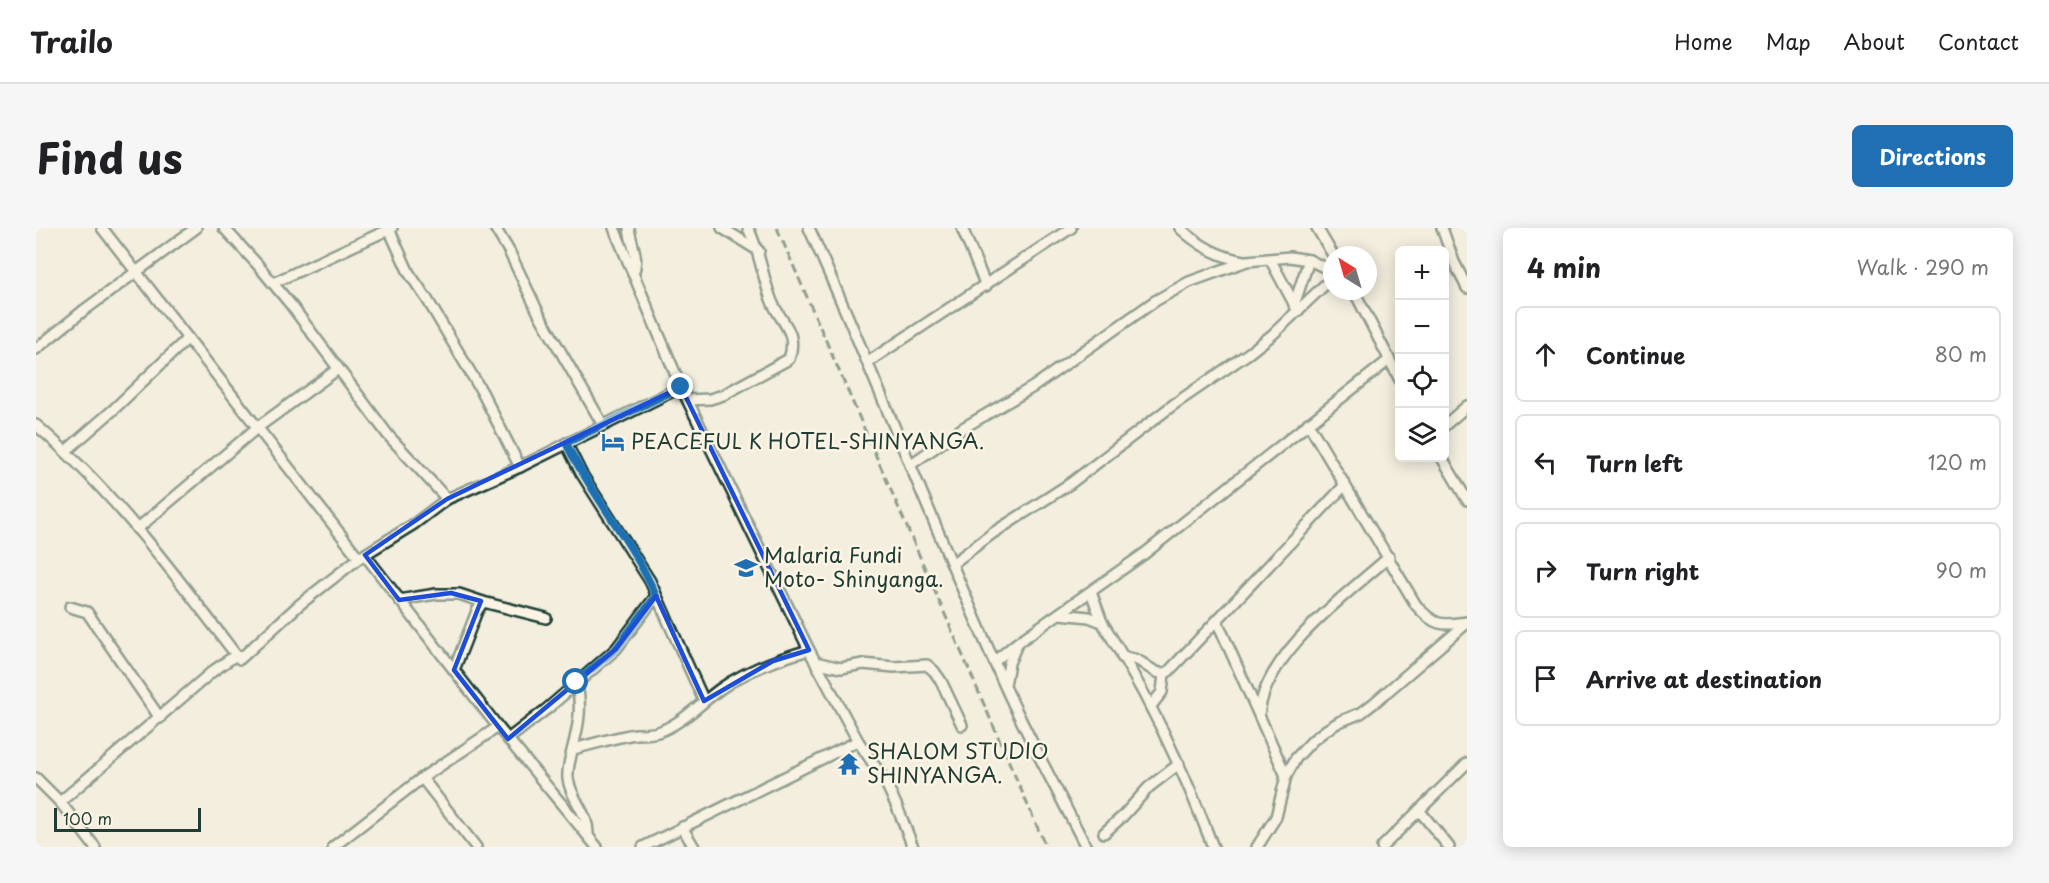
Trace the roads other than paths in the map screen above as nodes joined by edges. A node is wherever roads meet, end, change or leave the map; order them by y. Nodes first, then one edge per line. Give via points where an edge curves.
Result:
1 (102, 228) edge
2 (196, 228) edge
3 (224, 228) edge
4 (495, 228) edge
5 (614, 228) edge
6 (629, 228) edge
7 (722, 228) edge
8 (748, 228) edge
9 (809, 228) edge
10 (962, 228) edge
11 (1071, 228) edge
12 (1180, 228) edge
13 (1317, 228) edge
14 (1442, 228) edge
15 (390, 229) edge
16 (1328, 246) edge
17 (759, 251) junction
18 (1270, 259) junction
19 (1309, 260) junction
20 (1247, 261) junction
21 (1323, 267) edge
22 (137, 272) junction
23 (633, 274) junction
24 (273, 283) junction
25 (986, 286) junction
26 (1323, 286) edge
27 (1467, 288) edge
28 (1359, 300) edge
29 (1296, 308) junction
30 (188, 338) junction
31 (36, 349) edge
32 (1389, 360) junction
33 (868, 362) junction
34 (338, 369) junction
35 (1395, 371) edge
36 (681, 387) junction
37 (688, 400) junction
38 (1467, 406) edge
39 (1449, 422) edge
40 (1308, 423) junction
41 (36, 425) edge
42 (603, 425) junction
43 (258, 427) junction
44 (566, 443) junction
45 (66, 451) junction
46 (1444, 462) edge
47 (910, 465) junction
48 (520, 467) junction
49 (1345, 484) junction
50 (447, 499) junction
51 (1467, 500) edge
52 (137, 529) junction
53 (362, 557) junction
54 (1389, 557) junction
55 (952, 564) junction
56 (1091, 592) junction
57 (656, 596) junction
58 (399, 600) junction
59 (483, 602) junction
60 (70, 607) dead end
61 (1060, 614) junction
62 (546, 618) dead end
63 (1217, 621) junction
64 (1102, 622) junction
65 (1467, 622) edge
66 (1017, 643) junction
67 (808, 650) junction
68 (236, 655) junction
69 (1122, 657) junction
70 (995, 661) junction
71 (815, 662) junction
72 (454, 670) junction
73 (1164, 674) junction
74 (576, 682) junction
75 (1005, 685) junction
76 (704, 701) junction
77 (1151, 706) junction
78 (1259, 714) junction
79 (160, 718) junction
80 (962, 725) dead end
81 (498, 727) junction
82 (508, 739) junction
83 (858, 741) junction
84 (573, 749) junction
85 (1467, 763) edge
86 (1179, 764) junction
87 (1286, 776) junction
88 (422, 777) junction
89 (37, 780) edge
90 (60, 802) junction
91 (1419, 810) junction
92 (682, 827) junction
93 (1104, 832) dead end
94 (588, 835) junction
95 (339, 845) edge
96 (94, 847) edge
97 (476, 847) edge
98 (597, 847) edge
99 (643, 847) edge
100 (694, 847) edge
101 (913, 847) edge
102 (1086, 847) edge
103 (1213, 847) edge
104 (1257, 847) edge
105 (1382, 847) edge
106 (1449, 847) edge

1 - 22 street
2 - 22 street
3 - 24 street
4 - 42 street
5 - 23 street
6 - 23 street via 637,265
7 - 17 street
8 - 17 street
9 - 33 street
10 - 25 street
11 - 25 street
12 - 20 street via 1210,252
13 - 16 street
14 - 27 street
15 - 24 street
15 - 48 street via 409,273 482,393
17 - 37 street via 771,300 790,334 789,359 723,396
18 - 19 street
18 - 20 street
18 - 29 street
19 - 21 street
19 - 29 street
20 - 47 street via 1189,282 1155,301 1033,387
22 - 30 street
22 - 31 street
23 - 36 street
24 - 34 street
25 - 33 street
26 - 29 street
28 - 32 street
29 - 55 street via 1272,335 1227,370
30 - 43 street
30 - 45 street
32 - 35 street
32 - 40 street
33 - 47 street
34 - 43 street
34 - 50 street via 388,435
36 - 37 street
36 - 42 street
37 - 67 street
38 - 39 street
40 - 49 street
40 - 56 street via 1199,512
41 - 45 street
42 - 44 street
43 - 52 street
43 - 53 street
44 - 48 street
44 - 57 street
45 - 52 street
46 - 51 street
47 - 55 street
48 - 50 street
49 - 54 street
49 - 63 street
50 - 53 street
52 - 68 street
53 - 58 street
53 - 68 street via 240,659
54 - 65 street via 1427,618 1440,624
54 - 78 street via 1304,634 1271,676 1260,700
55 - 70 street
56 - 61 street
56 - 64 street
57 - 74 street via 616,649
57 - 76 street
58 - 59 street via 451,593
58 - 72 street
59 - 62 street
59 - 72 street
60 - 79 street via 87,612
61 - 64 street
61 - 66 street
63 - 73 street
63 - 78 street
64 - 69 street
65 - 87 street via 1361,714 1339,722 1313,740
66 - 70 street
66 - 75 street
67 - 71 street
67 - 76 street via 773,661
68 - 79 street
69 - 73 street
69 - 77 street
70 - 75 street
71 - 80 street via 841,668 863,664 927,665 941,681
71 - 83 street
72 - 81 street
73 - 77 street via 1162,692
74 - 82 street
74 - 84 street via 581,708
75 - 102 street
76 - 84 street via 663,730
77 - 86 street
78 - 87 street
79 - 90 street
81 - 82 street
81 - 88 street
82 - 94 street
83 - 92 street
83 - 101 street via 885,781
84 - 94 street via 568,778
85 - 91 street
86 - 93 street via 1149,787
86 - 103 street
87 - 104 street via 1276,817
88 - 95 street
88 - 97 street
89 - 90 street
90 - 96 street
91 - 105 street
91 - 106 street
92 - 99 street
92 - 100 street
94 - 98 street

